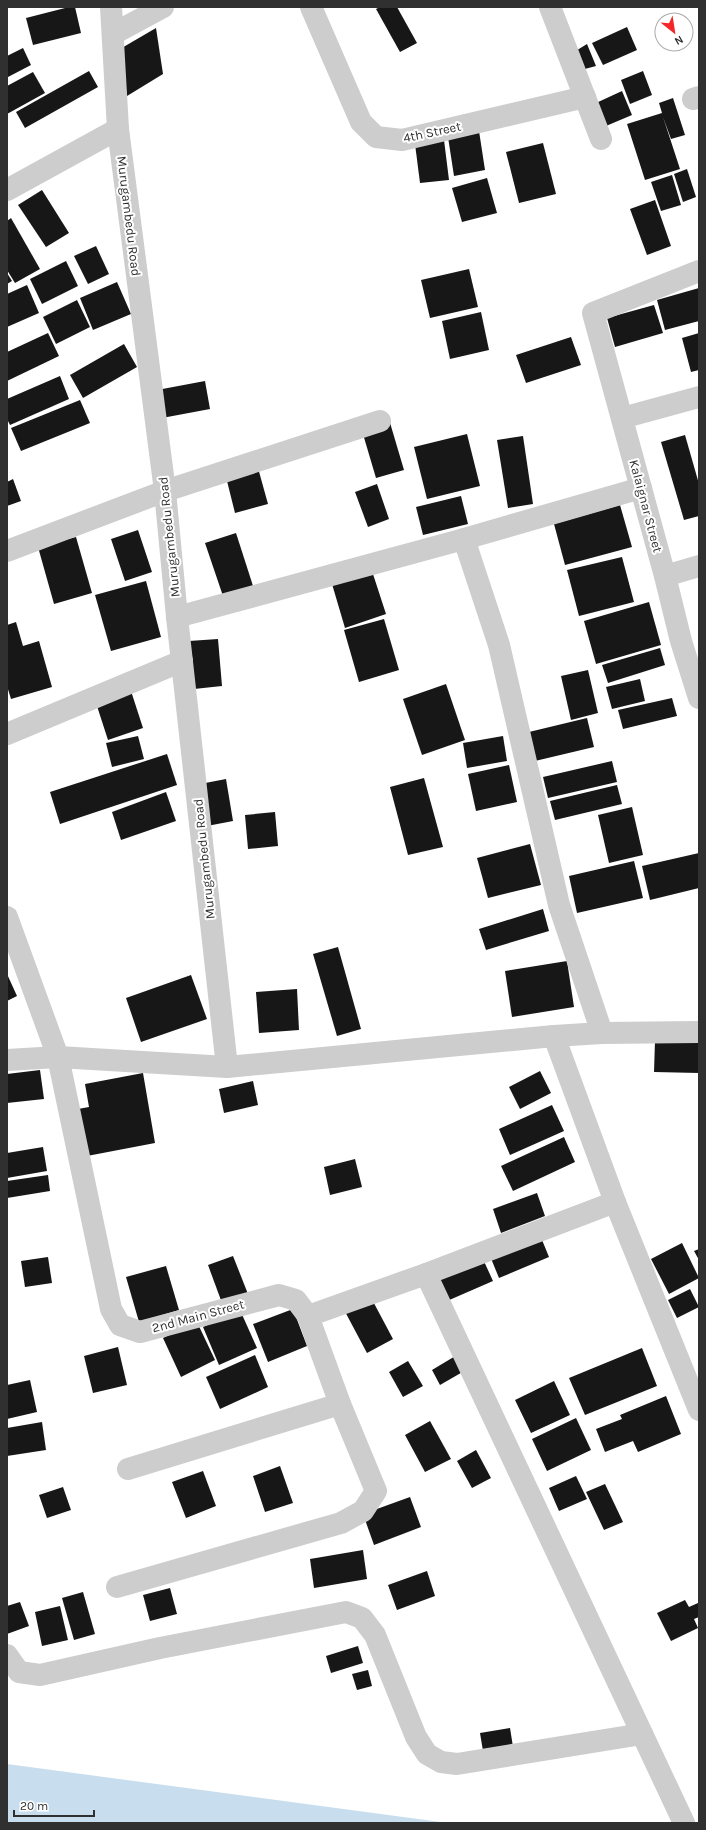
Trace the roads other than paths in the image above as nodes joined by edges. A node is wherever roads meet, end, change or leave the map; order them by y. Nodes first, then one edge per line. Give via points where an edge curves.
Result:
1 (111, 7) edge
2 (163, 7) edge
3 (311, 7) edge
4 (550, 7) edge
5 (113, 34) junction
6 (585, 97) junction
7 (118, 129) junction
8 (601, 139) dead end
9 (7, 190) edge
10 (699, 271) edge
11 (699, 397) edge
12 (622, 418) junction
13 (380, 421) dead end
14 (641, 488) junction
15 (165, 491) junction
16 (464, 539) junction
17 (7, 551) edge
18 (699, 566) edge
19 (665, 576) junction
20 (177, 617) junction
21 (182, 661) junction
22 (699, 698) edge
23 (7, 734) edge
24 (7, 916) edge
25 (699, 1032) edge
26 (602, 1033) junction
27 (554, 1036) junction
28 (58, 1058) junction
29 (7, 1060) edge
30 (227, 1068) junction
31 (615, 1202) junction
32 (426, 1274) junction
33 (308, 1316) junction
34 (340, 1404) junction
35 (698, 1407) edge
36 (128, 1469) dead end
37 (117, 1587) dead end
38 (7, 1655) edge
39 (642, 1734) junction
40 (684, 1823) edge

1 - 5 street, Murugambedu Road
2 - 5 street
3 - 6 street, 4th Street via 361,122 376,137 402,140
4 - 6 street
5 - 7 street, Murugambedu Road
6 - 8 street
7 - 9 street
7 - 15 street, Murugambedu Road
10 - 12 street, Kalaignar Street via 593,313
11 - 12 street
12 - 14 street, Kalaignar Street
13 - 15 street
14 - 16 street
14 - 19 street, Kalaignar Street
15 - 17 street
15 - 20 street, Murugambedu Road
16 - 20 street
16 - 26 street via 499,645 559,906
18 - 19 street
19 - 22 street, Kalaignar Street via 681,641
20 - 21 street, Murugambedu Road
21 - 23 street
21 - 30 street, Murugambedu Road
24 - 28 street, 2nd Main Street
25 - 26 street
26 - 27 street
27 - 30 street
27 - 31 street
28 - 29 street
28 - 30 street
28 - 33 street, 2nd Main Street via 111,1309 120,1325 140,1332 279,1295 296,1300
31 - 32 street
31 - 35 street
32 - 33 street
32 - 39 street
33 - 34 street, 2nd Main Street
34 - 36 street
34 - 37 street, 2nd Main Street via 376,1491 363,1511 341,1523
38 - 39 street via 19,1672 40,1675 160,1648 346,1612 362,1618 375,1635 416,1737 427,1754 441,1762 457,1764
39 - 40 street

